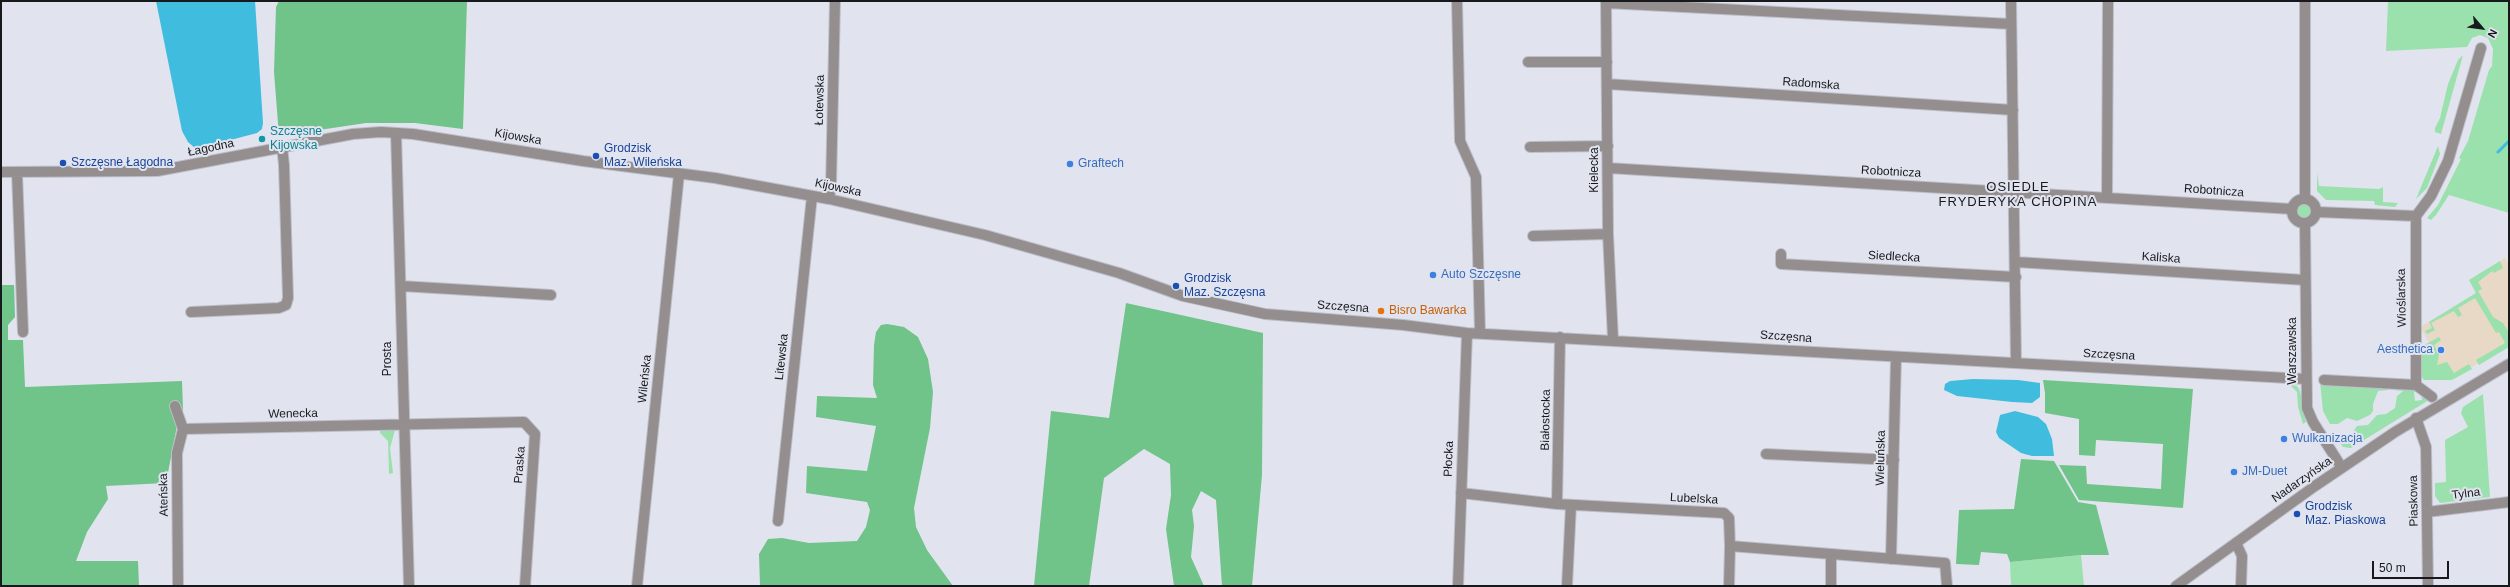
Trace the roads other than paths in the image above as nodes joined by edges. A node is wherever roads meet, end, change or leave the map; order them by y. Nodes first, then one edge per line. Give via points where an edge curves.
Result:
1 (835, 1) edge
2 (1457, 1) edge
3 (2011, 1) edge
4 (2108, 1) edge
5 (2305, 1) edge
6 (1606, 2) edge
7 (2011, 24) junction
8 (2481, 48) dead end
9 (1528, 62) dead end
10 (1606, 62) junction
11 (1607, 84) junction
12 (2013, 110) junction
13 (396, 133) junction
14 (282, 146) junction
15 (1608, 146) junction
16 (1530, 147) dead end
17 (1608, 168) junction
18 (1, 172) edge
19 (17, 172) junction
20 (679, 174) junction
21 (2015, 192) junction
22 (812, 196) junction
23 (2107, 197) junction
24 (829, 199) junction
25 (2305, 199) junction
26 (2292, 209) junction
27 (2317, 212) junction
28 (2416, 216) junction
29 (2305, 224) junction
30 (1608, 234) junction
31 (1533, 236) dead end
32 (1781, 254) dead end
33 (2016, 262) junction
34 (2016, 278) junction
35 (2305, 280) junction
36 (401, 286) junction
37 (551, 294) dead end
38 (191, 312) dead end
39 (1265, 314) joint
40 (23, 332) dead end
41 (1467, 333) junction
42 (1480, 333) junction
43 (1560, 337) junction
44 (1613, 339) junction
45 (1896, 357) junction
46 (2016, 362) junction
47 (2509, 364) edge
48 (2306, 379) junction
49 (2324, 380) dead end
50 (2416, 385) junction
51 (2432, 397) dead end
52 (175, 406) dead end
53 (2416, 418) junction
54 (404, 424) junction
55 (183, 429) junction
56 (1766, 454) dead end
57 (1894, 460) junction
58 (2342, 468) junction
59 (1461, 494) junction
60 (2509, 502) edge
61 (1557, 504) junction
62 (1571, 505) junction
63 (2427, 512) junction
64 (778, 521) dead end
65 (2236, 543) junction
66 (1730, 546) junction
67 (1831, 554) junction
68 (1891, 559) junction
69 (178, 586) edge
70 (409, 586) edge
71 (525, 586) edge
72 (637, 586) edge
73 (1458, 586) edge
74 (1567, 586) edge
75 (1729, 586) edge
76 (1831, 586) edge
77 (1947, 586) edge
78 (2176, 586) edge
79 (2241, 586) edge
80 (2428, 586) edge

1 - 24 street, Łotewska
2 - 42 street via 1460,141 1476,177
3 - 7 street
4 - 23 street
5 - 25 street
6 - 7 street
6 - 10 street, Kielecka
7 - 12 street
8 - 28 street via 2445,167 2431,196
9 - 10 street
10 - 11 street, Kielecka
11 - 12 street, Radomska
11 - 15 street, Kielecka
12 - 21 street
13 - 14 street, Łagodna via 353,134
13 - 20 street, Kijowska
13 - 36 street, Prosta
14 - 19 street, Łagodna via 157,171
14 - 38 street via 288,290 286,305 279,308
15 - 16 street
15 - 17 street, Kielecka
17 - 21 street, Robotnicza
17 - 30 street, Kielecka
18 - 19 street, Łagodna
19 - 40 street
20 - 22 street, Kijowska
20 - 72 street, Wileńska
21 - 23 street, Robotnicza
21 - 33 street
22 - 24 street, Kijowska
22 - 64 street, Litewska
23 - 26 street, Robotnicza
24 - 39 street, Kijowska via 985,235 1119,273 1183,296
25 - 26 street via 2298,201
25 - 27 street via 2315,204
26 - 29 street via 2296,220
27 - 28 street
27 - 29 street via 2312,221
28 - 50 street, Wioślarska
29 - 35 street, Warszawska
30 - 31 street
30 - 44 street, Kielecka
32 - 34 street, Siedlecka via 1780,264
33 - 34 street
33 - 35 street, Kaliska
34 - 46 street
35 - 48 street, Warszawska
36 - 37 street
36 - 54 street, Prosta
39 - 41 street, Szczęsna
41 - 42 street, Szczęsna
41 - 59 street, Płocka
42 - 43 street, Szczęsna
43 - 44 street, Szczęsna
43 - 61 street, Białostocka
44 - 45 street, Szczęsna
45 - 46 street, Szczęsna
45 - 57 street, Wieluńska
46 - 48 street, Szczęsna
47 - 53 street, Nadarzyńska
48 - 58 street, Warszawska via 2310,415
49 - 50 street
50 - 51 street
52 - 55 street
53 - 58 street, Nadarzyńska
53 - 63 street, Piaskowa via 2425,442
54 - 55 street, Wenecka
54 - 70 street, Prosta
54 - 71 street, Praska via 524,422 535,434
55 - 69 street, Ateńska via 177,453
56 - 57 street
57 - 68 street, Wieluńska
58 - 65 street, Nadarzyńska
59 - 61 street, Lubelska
59 - 73 street, Płocka
60 - 63 street, Tylna
61 - 62 street, Lubelska
62 - 66 street, Lubelska via 1724,513 1729,518
62 - 74 street
63 - 80 street, Piaskowa
65 - 78 street, Nadarzyńska
65 - 79 street via 2242,556
66 - 67 street
66 - 75 street, Lubelska
67 - 68 street
67 - 76 street
68 - 77 street via 1945,563

